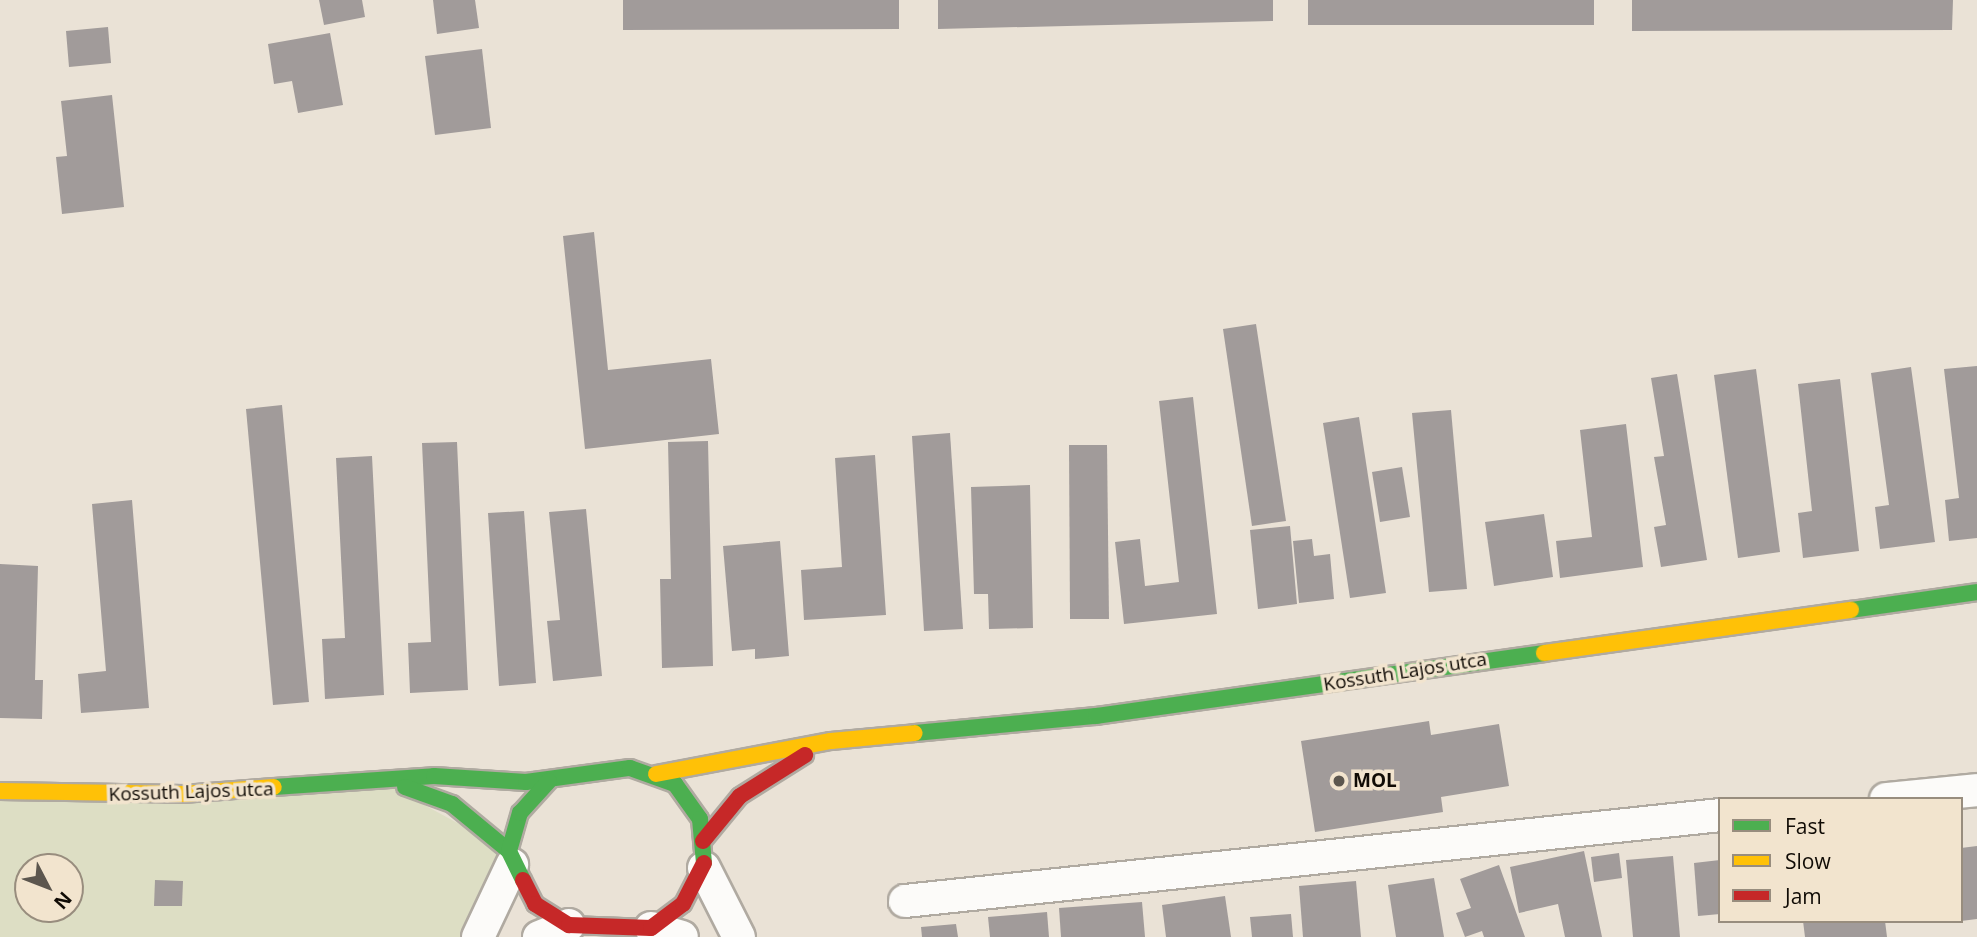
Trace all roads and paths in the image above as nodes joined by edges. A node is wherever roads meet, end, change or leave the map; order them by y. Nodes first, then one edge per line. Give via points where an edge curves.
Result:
1 (1977, 593) edge
2 (831, 741) junction
3 (656, 774) junction
4 (549, 781) junction
5 (382, 782) junction
6 (1977, 790) edge
7 (0, 791) edge
8 (1906, 797) edge
9 (1718, 815) edge
10 (703, 855) junction
11 (511, 858) junction
12 (905, 901) dead end
13 (569, 925) junction
14 (651, 928) junction
15 (478, 937) edge
16 (539, 937) edge
17 (682, 937) edge
18 (740, 937) edge

1 - 2 street, Kossuth Lajos utca via 1096,716
2 - 3 street, Kossuth Lajos utca
2 - 10 street, Kossuth Lajos utca via 740,796
3 - 4 street, Kossuth Lajos utca via 599,768
3 - 10 street via 691,801
4 - 5 street, Kossuth Lajos utca via 434,776
4 - 11 street via 520,813
5 - 7 street, Kossuth Lajos utca via 124,796
5 - 11 street, Kossuth Lajos utca via 452,804
6 - 8 street
9 - 12 street
10 - 14 street, Kossuth Lajos utca via 683,904
10 - 18 street
11 - 13 street, Kossuth Lajos utca via 535,904
11 - 15 street
13 - 14 street, Kossuth Lajos utca
13 - 16 street
14 - 17 street

